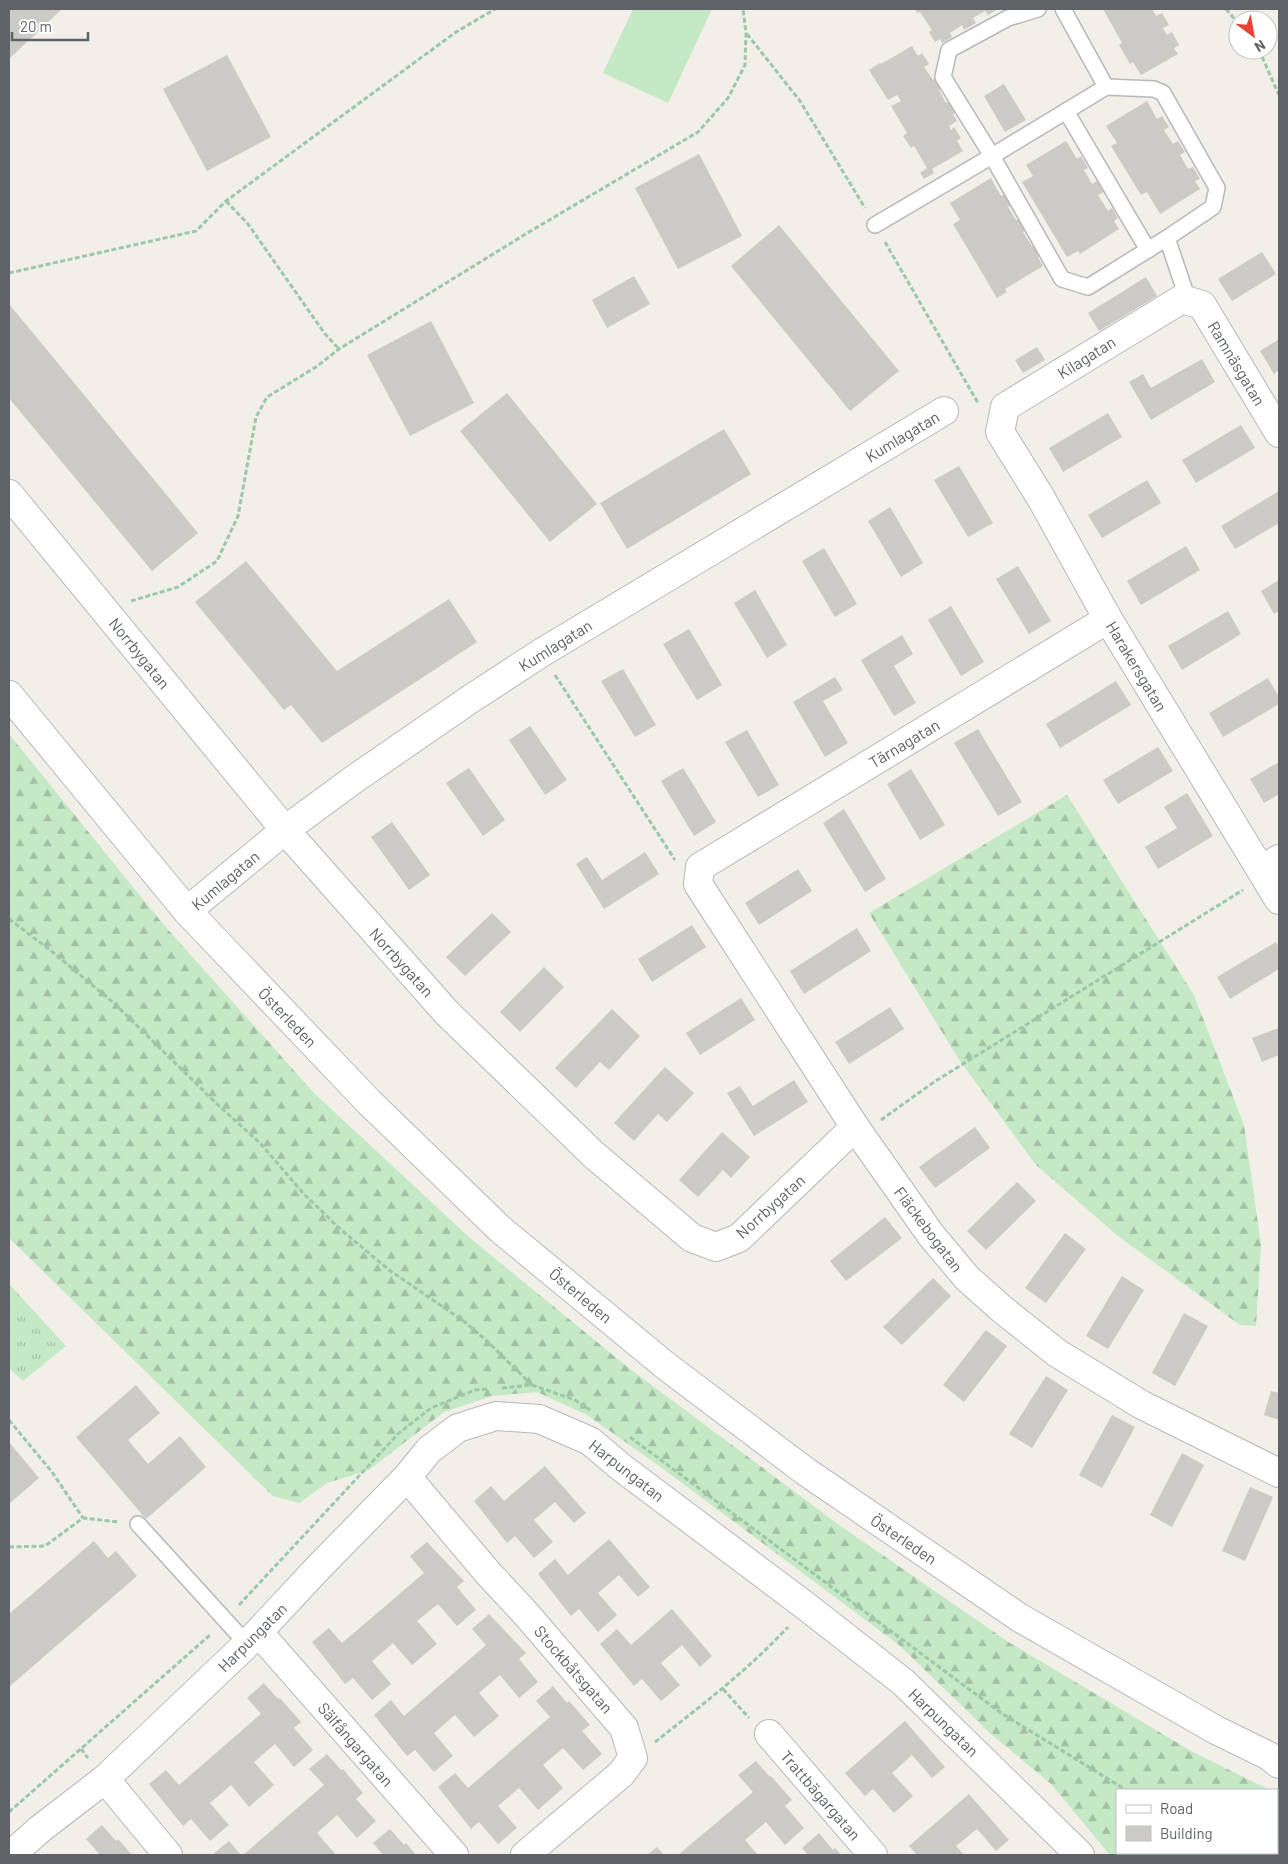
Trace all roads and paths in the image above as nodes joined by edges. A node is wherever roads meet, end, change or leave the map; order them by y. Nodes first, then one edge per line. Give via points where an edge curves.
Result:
1 (494, 9) edge
2 (743, 9) edge
3 (1038, 9) edge
4 (1063, 9) edge
5 (1263, 60) edge
6 (1106, 87) junction
7 (1279, 95) edge
8 (1066, 111) junction
9 (992, 156) junction
10 (226, 201) junction
11 (875, 225) dead end
12 (1167, 238) junction
13 (1148, 250) junction
14 (9, 273) edge
15 (1188, 300) junction
16 (339, 349) junction
17 (944, 411) dead end
18 (1000, 430) joint
19 (1279, 433) edge
20 (9, 494) edge
21 (108, 615) junction
22 (1108, 619) junction
23 (541, 653) junction
24 (9, 695) edge
25 (285, 830) junction
26 (1271, 864) edge
27 (700, 867) junction
28 (1279, 900) edge
29 (187, 911) junction
30 (9, 919) edge
31 (855, 1127) junction
32 (532, 1385) junction
33 (596, 1415) dead end
34 (9, 1420) edge
35 (626, 1434) dead end
36 (1279, 1473) edge
37 (407, 1476) junction
38 (84, 1518) junction
39 (138, 1524) joint
40 (9, 1547) edge
41 (807, 1607) junction
42 (226, 1619) junction
43 (253, 1638) junction
44 (723, 1689) junction
45 (769, 1734) joint
46 (633, 1758) junction
47 (1276, 1759) edge
48 (105, 1778) junction
49 (1124, 1789) edge
50 (9, 1812) edge
51 (11, 1855) edge
52 (168, 1855) edge
53 (454, 1855) edge
54 (526, 1855) edge
55 (873, 1855) edge
56 (1080, 1855) edge

1 - 10 path via 456,32
2 - 16 path via 745,65 728,98 698,132
3 - 9 lane via 1008,18 949,50 943,77
4 - 6 lane
5 - 7 path
6 - 8 lane
6 - 12 lane via 1154,89 1163,93 1217,188 1213,207
8 - 9 lane
8 - 13 lane
9 - 11 lane
9 - 13 lane via 1062,278 1088,287
10 - 14 path via 196,231
10 - 16 path via 248,224
12 - 13 lane
12 - 15 lane
15 - 18 street, Kilagatan via 1182,299 1005,407
15 - 19 street, Ramnäsgatan via 1202,305
16 - 21 path via 267,397 256,417 238,516 217,561 178,587 121,604
17 - 23 street, Kumlagatan
18 - 22 street, Harakersgatan
20 - 21 street, Norrbygatan
21 - 25 street, Norrbygatan
22 - 26 street, Harakersgatan
22 - 27 street, Tärnagatan
23 - 25 street, Kumlagatan via 361,774
23 - 27 path via 676,861
24 - 29 street, Österleden
25 - 29 street, Kumlagatan
25 - 31 street, Norrbygatan via 447,1013 594,1155 692,1238 716,1247 739,1238
26 - 28 street, Harakersgatan
26 - 31 path via 1252,884 934,1082 875,1124
27 - 31 street, Fläckebogatan via 698,884
29 - 47 street, Österleden via 369,1102 500,1228 666,1366 805,1471 1020,1618 1216,1730
30 - 32 path via 115,1004 261,1144 303,1193 339,1228 389,1270 465,1322
31 - 36 street, Fläckebogatan via 931,1235 966,1278 1011,1317 1057,1354 1142,1405
32 - 33 path via 575,1400
32 - 42 path via 475,1390 431,1408 399,1433
34 - 38 path via 52,1472
35 - 49 path via 1001,1713
37 - 41 street, Harpungatan via 429,1450 458,1428 496,1416 539,1419 590,1441
37 - 43 street, Harpungatan
37 - 46 street, Stockbåtsgatan via 624,1728
38 - 39 path
38 - 40 path via 45,1546
39 - 42 lane
41 - 44 path
41 - 56 street, Harpungatan via 903,1682
42 - 43 lane
42 - 50 path
43 - 48 street, Harpungatan
43 - 53 street, Sälfångargatan
44 - 45 path via 765,1737
44 - 46 path
45 - 55 street, Trattbägargatan
46 - 54 street via 621,1774
48 - 51 street, Harpungatan
48 - 52 street

